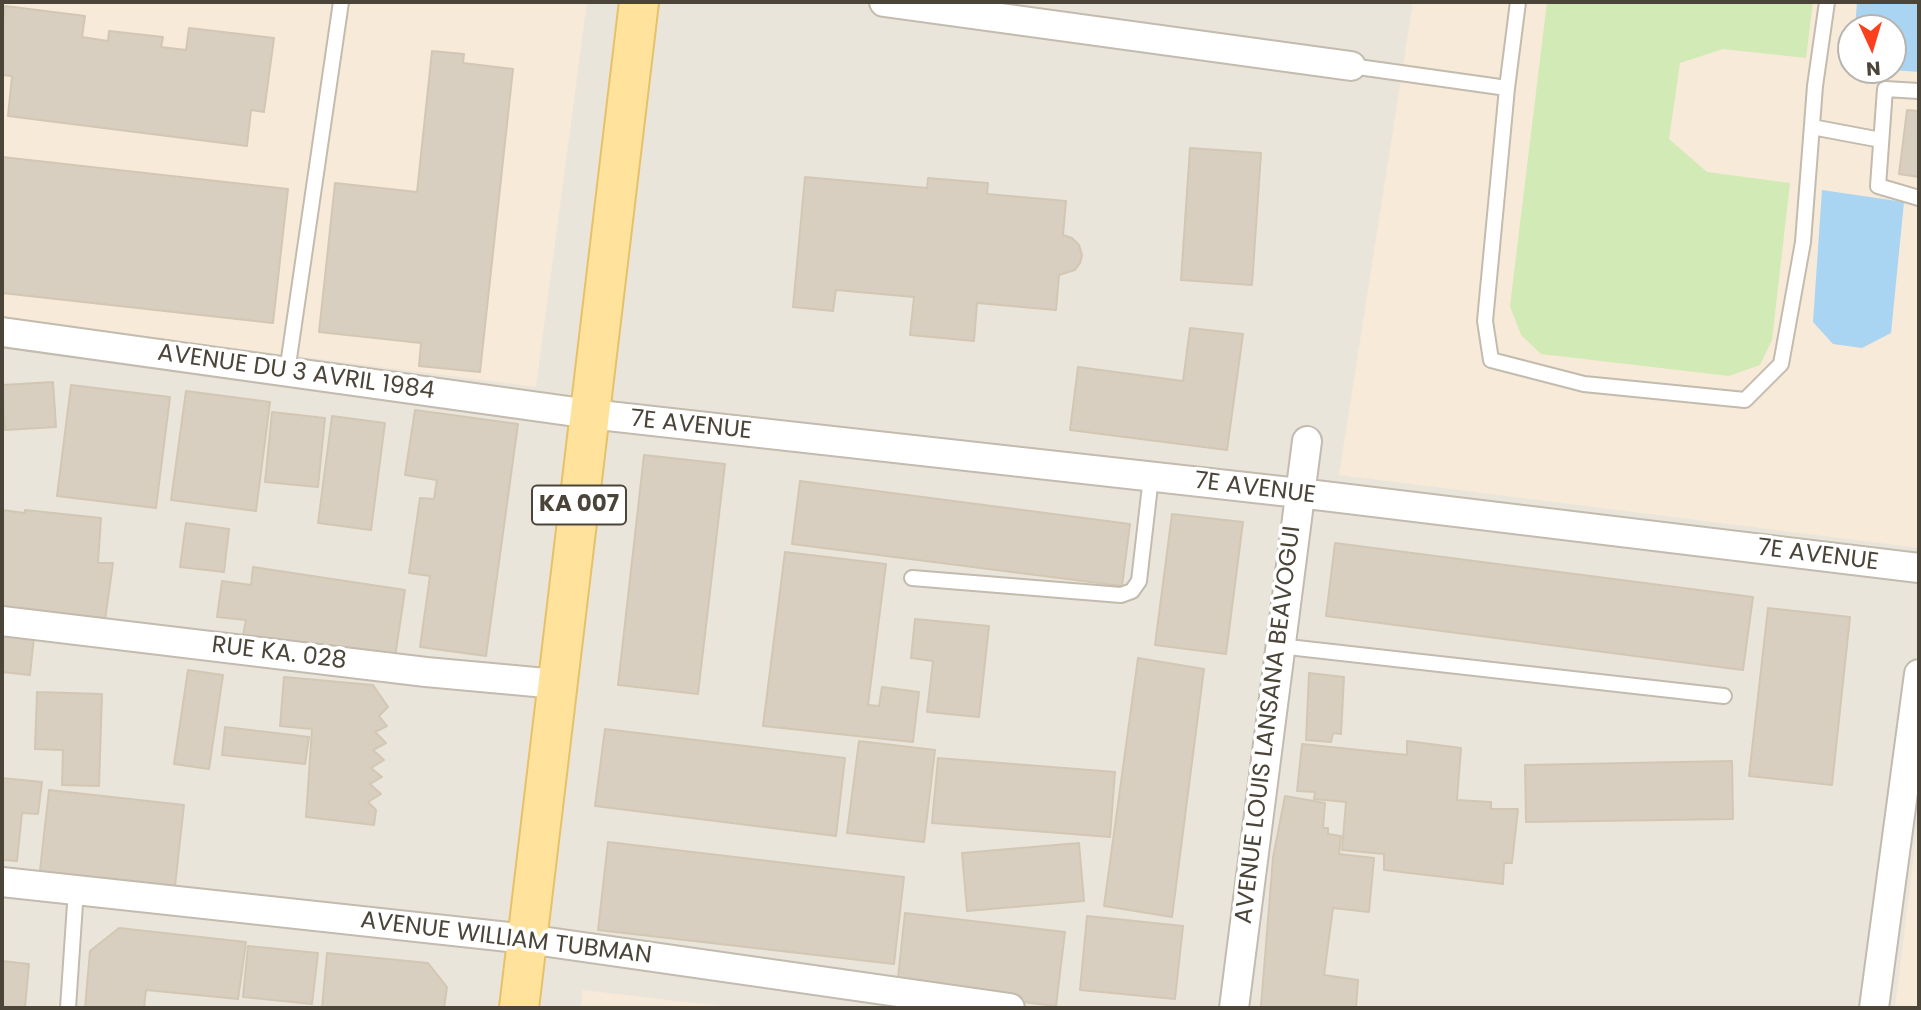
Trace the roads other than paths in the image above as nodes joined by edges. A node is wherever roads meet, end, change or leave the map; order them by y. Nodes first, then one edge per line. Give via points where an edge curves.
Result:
1 (341, 2) edge
2 (639, 2) edge
3 (884, 2) edge
4 (1518, 2) edge
5 (1827, 2) edge
6 (1351, 66) joint
7 (1507, 88) junction
8 (1919, 90) edge
9 (1812, 127) junction
10 (1881, 140) junction
11 (1919, 198) edge
12 (2, 332) edge
13 (287, 372) junction
14 (590, 414) junction
15 (1307, 441) dead end
16 (1152, 477) junction
17 (1298, 493) junction
18 (1919, 568) edge
19 (912, 578) dead end
20 (2, 621) edge
21 (1279, 646) junction
22 (1919, 674) edge
23 (557, 684) junction
24 (1724, 696) dead end
25 (2, 882) edge
26 (76, 890) junction
27 (527, 939) junction
28 (68, 1008) edge
29 (519, 1008) edge
30 (1010, 1008) edge
31 (1234, 1008) edge
32 (1874, 1008) edge

1 - 13 lane
2 - 14 main road, KA 007
3 - 6 street
4 - 7 lane
5 - 9 lane
6 - 7 lane
7 - 9 lane via 1485,321 1491,360 1584,384 1745,400 1781,364 1803,242
8 - 10 lane via 1885,89
9 - 10 lane
10 - 11 lane via 1878,186
12 - 13 street, AVENUE DU 3 AVRIL 1984
13 - 14 street, AVENUE DU 3 AVRIL 1984
14 - 16 street, 7E AVENUE
14 - 23 main road, KA 007
15 - 17 street, AVENUE LOUIS LANSANA BEAVOGUI
16 - 17 street, 7E AVENUE
16 - 19 lane via 1139,581 1132,591 1121,595
17 - 18 street, 7E AVENUE
17 - 21 street, AVENUE LOUIS LANSANA BEAVOGUI
20 - 23 street, RUE KA. 028
21 - 24 lane
21 - 31 street, AVENUE LOUIS LANSANA BEAVOGUI
22 - 32 street
23 - 27 main road, KA 007
25 - 26 street, AVENUE WILLIAM TUBMAN
26 - 27 street, AVENUE WILLIAM TUBMAN
26 - 28 lane
27 - 29 main road, KA 007
27 - 30 street, AVENUE WILLIAM TUBMAN

